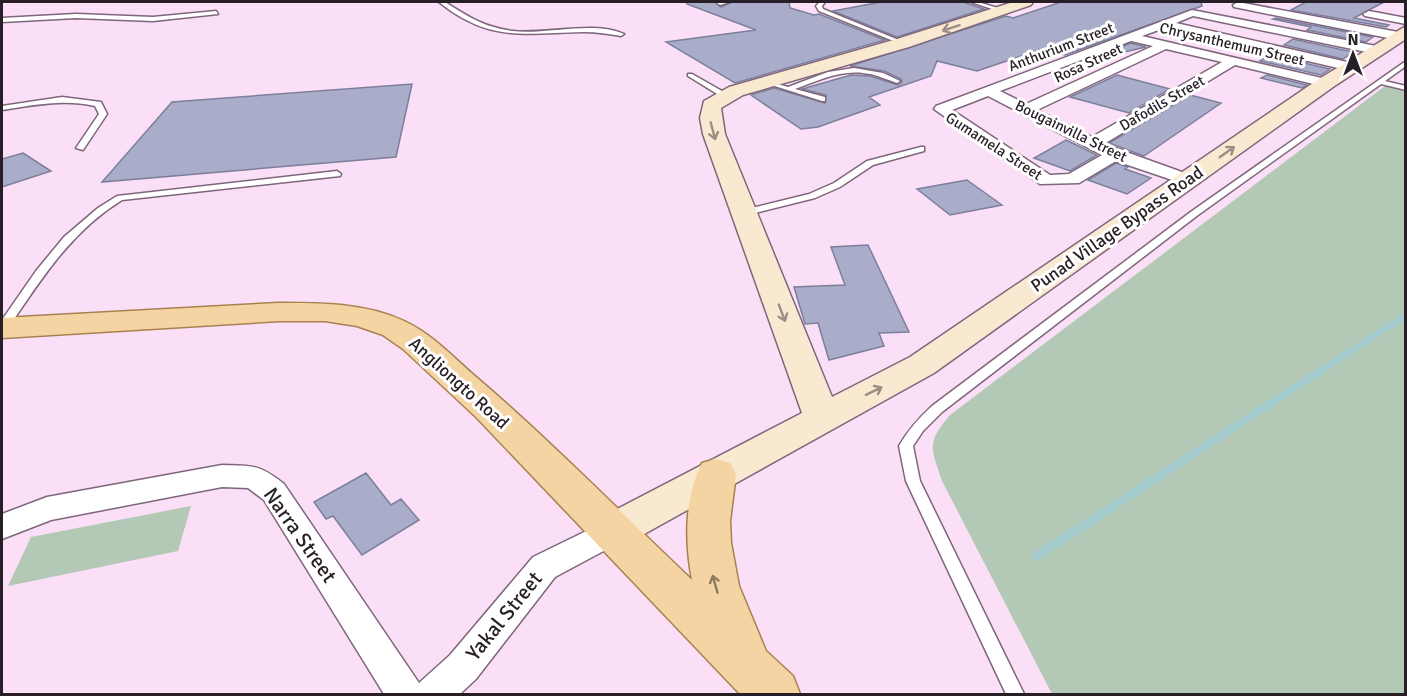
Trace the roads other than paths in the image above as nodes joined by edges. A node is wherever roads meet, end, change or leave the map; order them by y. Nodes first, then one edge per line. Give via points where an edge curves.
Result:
1 (442, 2) edge
2 (727, 2) edge
3 (822, 2) edge
4 (974, 2) edge
5 (1026, 2) edge
6 (720, 3) dead end
7 (1238, 5) dead end
8 (1001, 10) junction
9 (1360, 12) dead end
10 (216, 13) dead end
11 (2, 21) edge
12 (1164, 24) junction
13 (1403, 29) edge
14 (621, 34) dead end
15 (1131, 37) junction
16 (903, 43) junction
17 (1165, 45) junction
18 (1376, 50) junction
19 (1233, 62) junction
20 (1351, 67) junction
21 (1403, 68) edge
22 (690, 75) dead end
23 (897, 81) dead end
24 (765, 82) junction
25 (1381, 82) junction
26 (1326, 84) junction
27 (1406, 88) edge
28 (788, 89) junction
29 (991, 92) junction
30 (725, 95) junction
31 (822, 99) dead end
32 (2, 108) edge
33 (941, 109) joint
34 (1025, 110) junction
35 (1092, 144) junction
36 (80, 147) dead end
37 (921, 149) dead end
38 (1114, 154) junction
39 (337, 174) dead end
40 (1187, 180) junction
41 (743, 213) junction
42 (2, 328) edge
43 (822, 417) junction
44 (716, 474) junction
45 (2, 527) edge
46 (613, 531) junction
47 (766, 685) edge
48 (405, 694) edge
49 (433, 694) edge
50 (1015, 694) edge

1 - 14 lane via 478,25 514,33 587,30
2 - 6 lane
3 - 16 lane via 821,10
4 - 8 lane
5 - 8 main road
7 - 13 street
8 -> 16 main road
9 - 13 street
10 - 11 lane via 153,19 75,16
12 - 15 street, Anthurium Street
12 - 18 street, Anthurium Street via 1192,13
12 - 20 street
13 - 18 main road, Punad Village Bypass Road
15 - 17 street, Chrysanthemum Street
15 - 29 street, Anthurium Street
16 - 24 main road
17 - 19 street, Chrysanthemum Street
17 - 34 street, Rosa Street
18 - 20 main road, Punad Village Bypass Road
19 - 26 street, Chrysanthemum Street
19 - 35 street, Dafodils Street
20 - 26 main road, Punad Village Bypass Road
21 - 25 lane
22 - 30 lane
23 - 28 lane via 859,68
24 - 28 lane
24 - 30 main road
25 - 27 lane
25 - 50 lane via 1195,213 937,409 906,446 913,481
40 -> 26 main road, Punad Village Bypass Road
28 - 31 lane
29 - 33 street, Anthurium Street
29 - 34 street, Bougainvilla Street
30 -> 41 main road via 711,105 710,118
32 - 36 lane via 53,98 98,104 103,114
33 - 38 street, Gumamela Street via 1046,180 1073,179
34 - 35 street, Bougainvilla Street
35 - 38 street, Bougainvilla Street
37 - 41 lane via 870,163 812,196
38 - 40 street, Bougainvilla Street
39 - 42 lane via 120,198 99,209 65,238
43 -> 40 main road, Punad Village Bypass Road via 922,365
41 -> 43 main road
42 - 46 main road, Angliongto Road via 279,312 325,312 363,317 394,327 489,408
43 - 44 main road, Punad Village Bypass Road
44 - 46 main road, Punad Village Bypass Road
47 -> 44 main road via 729,623 711,570 707,525
45 - 48 street, Narra Street via 47,509 222,476 255,477 274,492
46 - 47 main road, Angliongto Road
46 - 49 street, Yakal Street via 544,567 463,667

